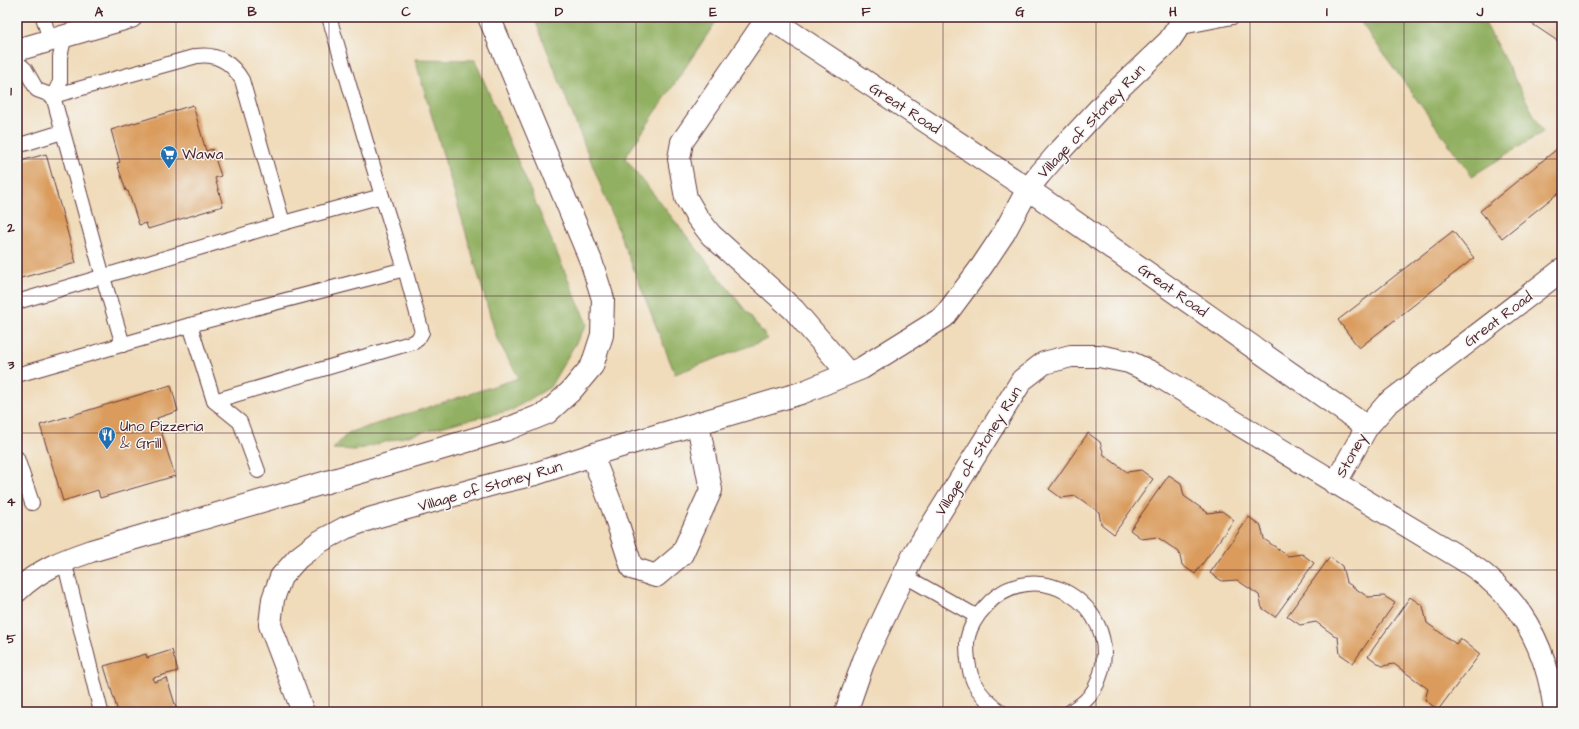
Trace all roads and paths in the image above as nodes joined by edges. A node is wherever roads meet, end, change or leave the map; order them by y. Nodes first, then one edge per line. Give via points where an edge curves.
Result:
1 (43, 17) edge
2 (131, 17) edge
3 (329, 17) edge
4 (489, 17) edge
5 (768, 17) edge
6 (1233, 17) edge
7 (1181, 23) edge
8 (58, 37) junction
9 (17, 50) edge
10 (17, 62) edge
11 (53, 96) junction
12 (62, 132) junction
13 (17, 146) edge
14 (1028, 189) junction
15 (382, 196) junction
16 (283, 223) junction
17 (405, 269) junction
18 (1562, 270) edge
19 (103, 277) junction
20 (17, 302) edge
21 (190, 325) junction
22 (123, 345) junction
23 (848, 373) junction
24 (17, 375) edge
25 (214, 401) junction
26 (698, 424) junction
27 (1367, 427) junction
28 (592, 455) junction
29 (17, 458) edge
30 (258, 471) dead end
31 (1335, 484) junction
32 (32, 503) dead end
33 (64, 560) junction
34 (903, 575) junction
35 (17, 591) edge
36 (976, 616) junction
37 (101, 712) edge
38 (303, 712) edge
39 (846, 712) edge
40 (1001, 712) edge
41 (1070, 712) edge
42 (1555, 712) edge

1 - 8 lane
2 - 8 main road
3 - 15 lane
4 - 33 main road via 591,261 603,299 602,335 592,366 571,391 547,413 505,430
5 - 14 main road, Great Road
5 - 23 main road via 682,142 679,159 686,198 711,235 794,310
6 - 7 lane
7 - 14 main road, Village of Stoney Run via 1169,40 1110,97
8 - 9 main road
8 - 11 lane via 60,82
10 - 11 lane via 25,69 37,90
11 - 12 lane
11 - 16 lane via 197,56 207,54 224,60 242,80
12 - 13 lane
12 - 19 lane
14 - 23 main road, Village of Stoney Run via 1004,233 944,317 862,368
14 - 27 main road, Great Road
15 - 16 lane
15 - 17 lane
16 - 19 lane
17 - 21 lane
17 - 25 lane via 422,330 416,341
18 - 27 main road, Great Road via 1387,404
19 - 20 lane
19 - 22 lane
21 - 22 lane
21 - 25 lane
22 - 24 lane
23 - 26 main road, Village of Stoney Run via 801,393
25 - 30 lane via 240,422
26 - 28 main road, Village of Stoney Run
26 - 28 main road via 711,490 682,554 656,576 632,568
27 - 31 main road, Stoney
28 - 38 main road, Village of Stoney Run via 535,474 358,523 319,542 298,558 281,577 273,599 270,625
29 - 32 lane
31 - 34 main road, Village of Stoney Run via 1143,368 1129,362 1099,356 1071,356 1044,363 1022,380
31 - 42 main road via 1462,559 1489,579 1512,603 1533,633 1546,665
33 - 35 main road via 34,576
33 - 37 lane
34 - 36 lane
34 - 39 main road, Village of Stoney Run via 866,654
36 - 40 lane via 968,639 967,663 974,683 986,701
36 - 41 lane via 992,598 1013,587 1037,583 1060,588 1081,601 1096,619 1103,640 1104,662 1098,683 1086,701

